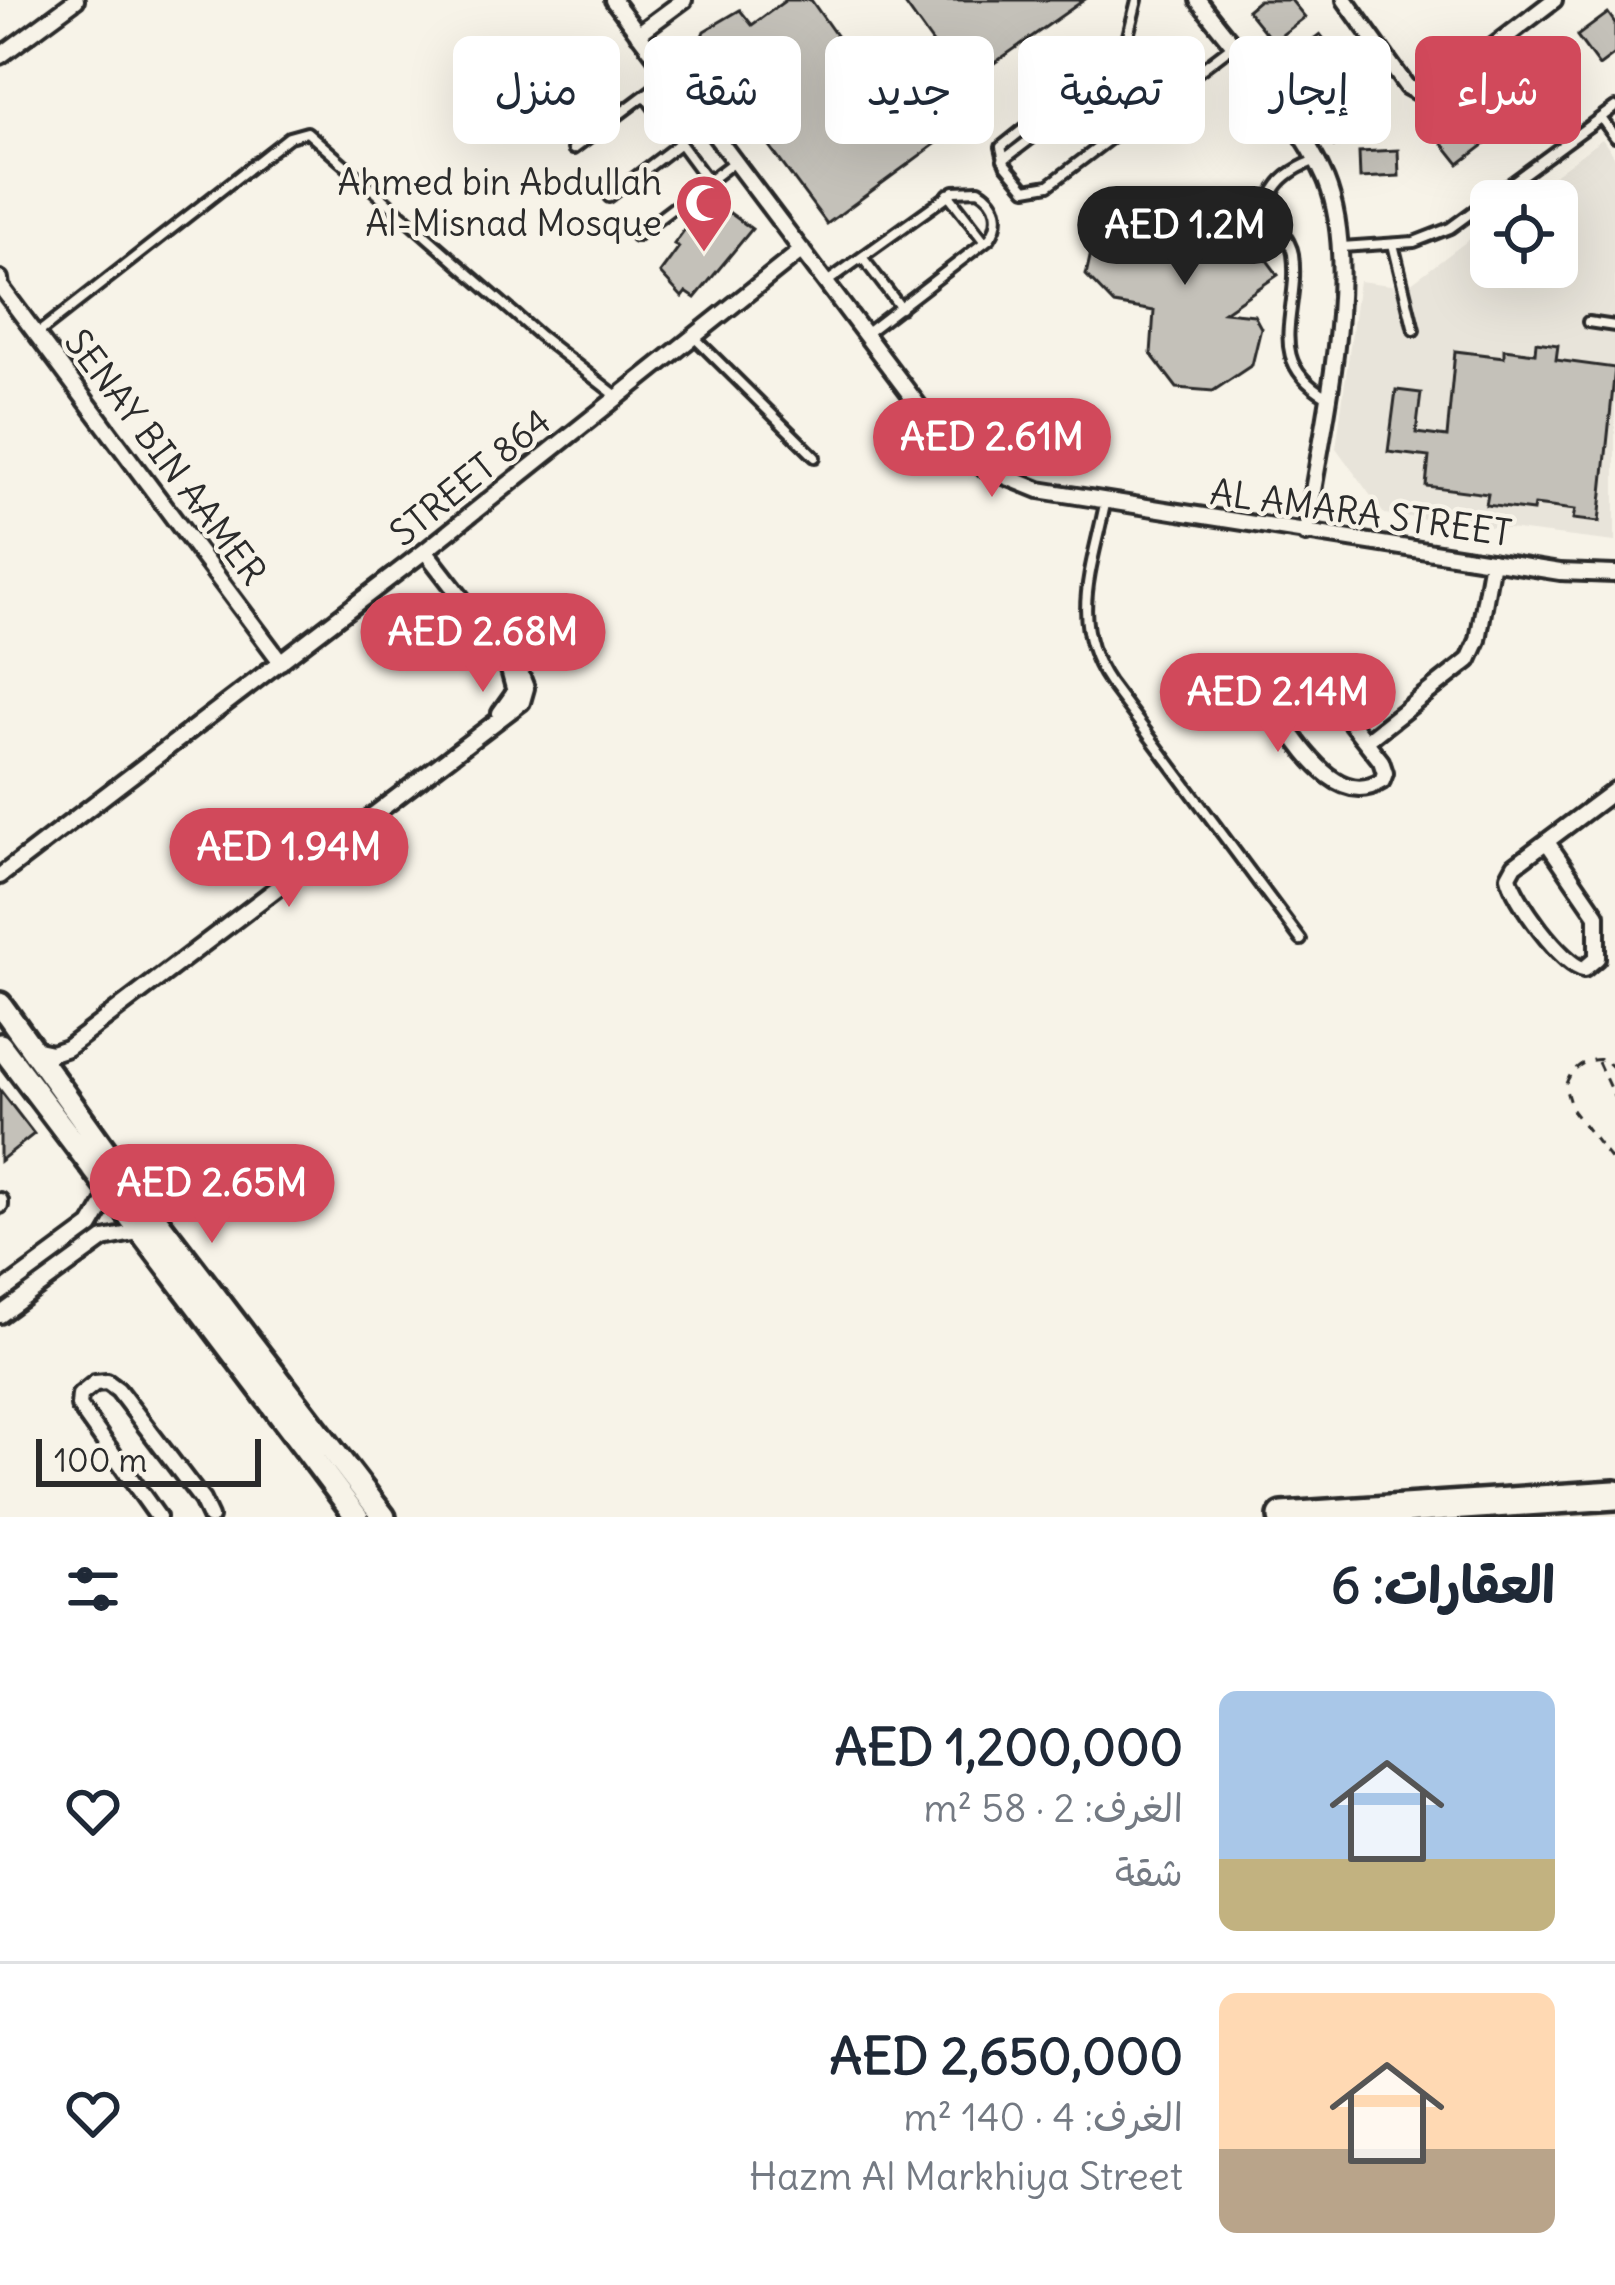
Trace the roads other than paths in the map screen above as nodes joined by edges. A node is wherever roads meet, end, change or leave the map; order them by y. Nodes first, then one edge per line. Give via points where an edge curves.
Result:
1 (76, 0) edge
2 (613, 0) edge
3 (684, 0) edge
4 (1137, 0) edge
5 (1198, 0) edge
6 (1345, 0) edge
7 (1554, 0) edge
8 (638, 34) junction
9 (1131, 36) edge
10 (644, 42) edge
11 (1229, 42) edge
12 (1229, 48) edge
13 (0, 56) edge
14 (1205, 67) edge
15 (644, 97) edge
16 (1615, 107) edge
17 (1601, 118) junction
18 (1018, 131) edge
19 (1615, 136) edge
20 (679, 144) edge
21 (681, 144) edge
22 (722, 144) edge
23 (1024, 144) edge
24 (1103, 144) edge
25 (1304, 144) edge
26 (573, 149) dead end
27 (1003, 160) junction
28 (1316, 160) junction
29 (735, 161) junction
30 (708, 181) junction
31 (949, 194) junction
32 (609, 197) dead end
33 (635, 236) dead end
34 (985, 242) junction
35 (1393, 244) junction
36 (1342, 248) junction
37 (802, 250) junction
38 (862, 257) junction
39 (825, 283) junction
40 (0, 285) edge
41 (901, 308) junction
42 (1588, 322) dead end
43 (1615, 326) edge
44 (1414, 330) dead end
45 (37, 334) junction
46 (864, 335) junction
47 (694, 337) junction
48 (1326, 396) junction
49 (619, 397) junction
50 (815, 457) dead end
51 (1105, 504) junction
52 (1306, 534) junction
53 (425, 551) junction
54 (1492, 561) junction
55 (1615, 574) edge
56 (281, 662) junction
57 (1366, 741) junction
58 (1615, 790) edge
59 (1547, 842) junction
60 (0, 876) edge
61 (1301, 940) dead end
62 (0, 1004) edge
63 (0, 1045) edge
64 (67, 1048) junction
65 (33, 1049) junction
66 (58, 1085) junction
67 (112, 1190) junction
68 (144, 1231) junction
69 (0, 1293) edge
70 (0, 1315) edge
71 (1615, 1495) edge
72 (158, 1517) edge
73 (210, 1517) edge
74 (357, 1517) edge
75 (383, 1517) edge
76 (1283, 1517) edge

1 - 13 street
2 - 8 street, AL AMARA STREET
3 - 8 street
4 - 9 lane
5 - 11 street
6 - 7 street via 1416,92 1444,85
8 - 10 street, AL AMARA STREET
12 - 14 lane
15 - 26 lane
16 - 17 lane
17 - 19 lane
17 - 35 lane via 1468,217
18 - 27 lane via 1001,147
20 - 32 lane
21 - 30 lane
22 - 29 street, AL AMARA STREET
23 - 27 lane
24 - 27 lane via 1032,190
25 - 28 street
28 - 36 street
28 - 48 lane via 1286,177 1270,209 1292,251 1290,358 1304,384
29 - 30 lane
29 - 37 street, AL AMARA STREET
30 - 33 lane
31 - 34 lane
31 - 34 lane via 973,188 990,197 998,221
31 - 38 lane
34 - 41 lane
35 - 36 lane
35 - 44 lane
36 - 48 street
37 - 39 street, AL AMARA STREET
37 - 47 street, STREET 864
38 - 39 lane
38 - 41 lane
39 - 46 street, AL AMARA STREET
40 - 45 street, SENAY BIN AAMER
41 - 46 lane
42 - 43 lane
45 - 49 lane via 289,137 307,132
45 - 56 street, SENAY BIN AAMER
46 - 51 street, AL AMARA STREET via 964,455 1019,484
47 - 49 street, STREET 864
47 - 50 lane
48 - 52 street
49 - 53 street, STREET 864
51 - 52 street, AL AMARA STREET
51 - 61 lane via 1086,600 1087,644
52 - 54 street, AL AMARA STREET
53 - 56 street, STREET 864
53 - 64 street via 506,661 512,699 481,733
54 - 55 street, AL AMARA STREET
54 - 57 street via 1469,660
56 - 60 street, STREET 864
57 - 57 street via 1330,699 1295,694 1277,705 1331,781 1364,788 1382,781 1384,767
58 - 59 street
59 - 59 street via 1511,869 1510,884 1568,962 1584,969 1597,958 1599,922
62 - 65 street
63 - 67 street
64 - 65 street
64 - 66 street
65 - 66 street
66 - 75 street
67 - 68 street
67 - 69 street via 92,1226
68 - 70 street via 104,1239
68 - 74 street
71 - 76 highway
72 - 73 street via 85,1418 79,1406 87,1387 107,1382 118,1390

